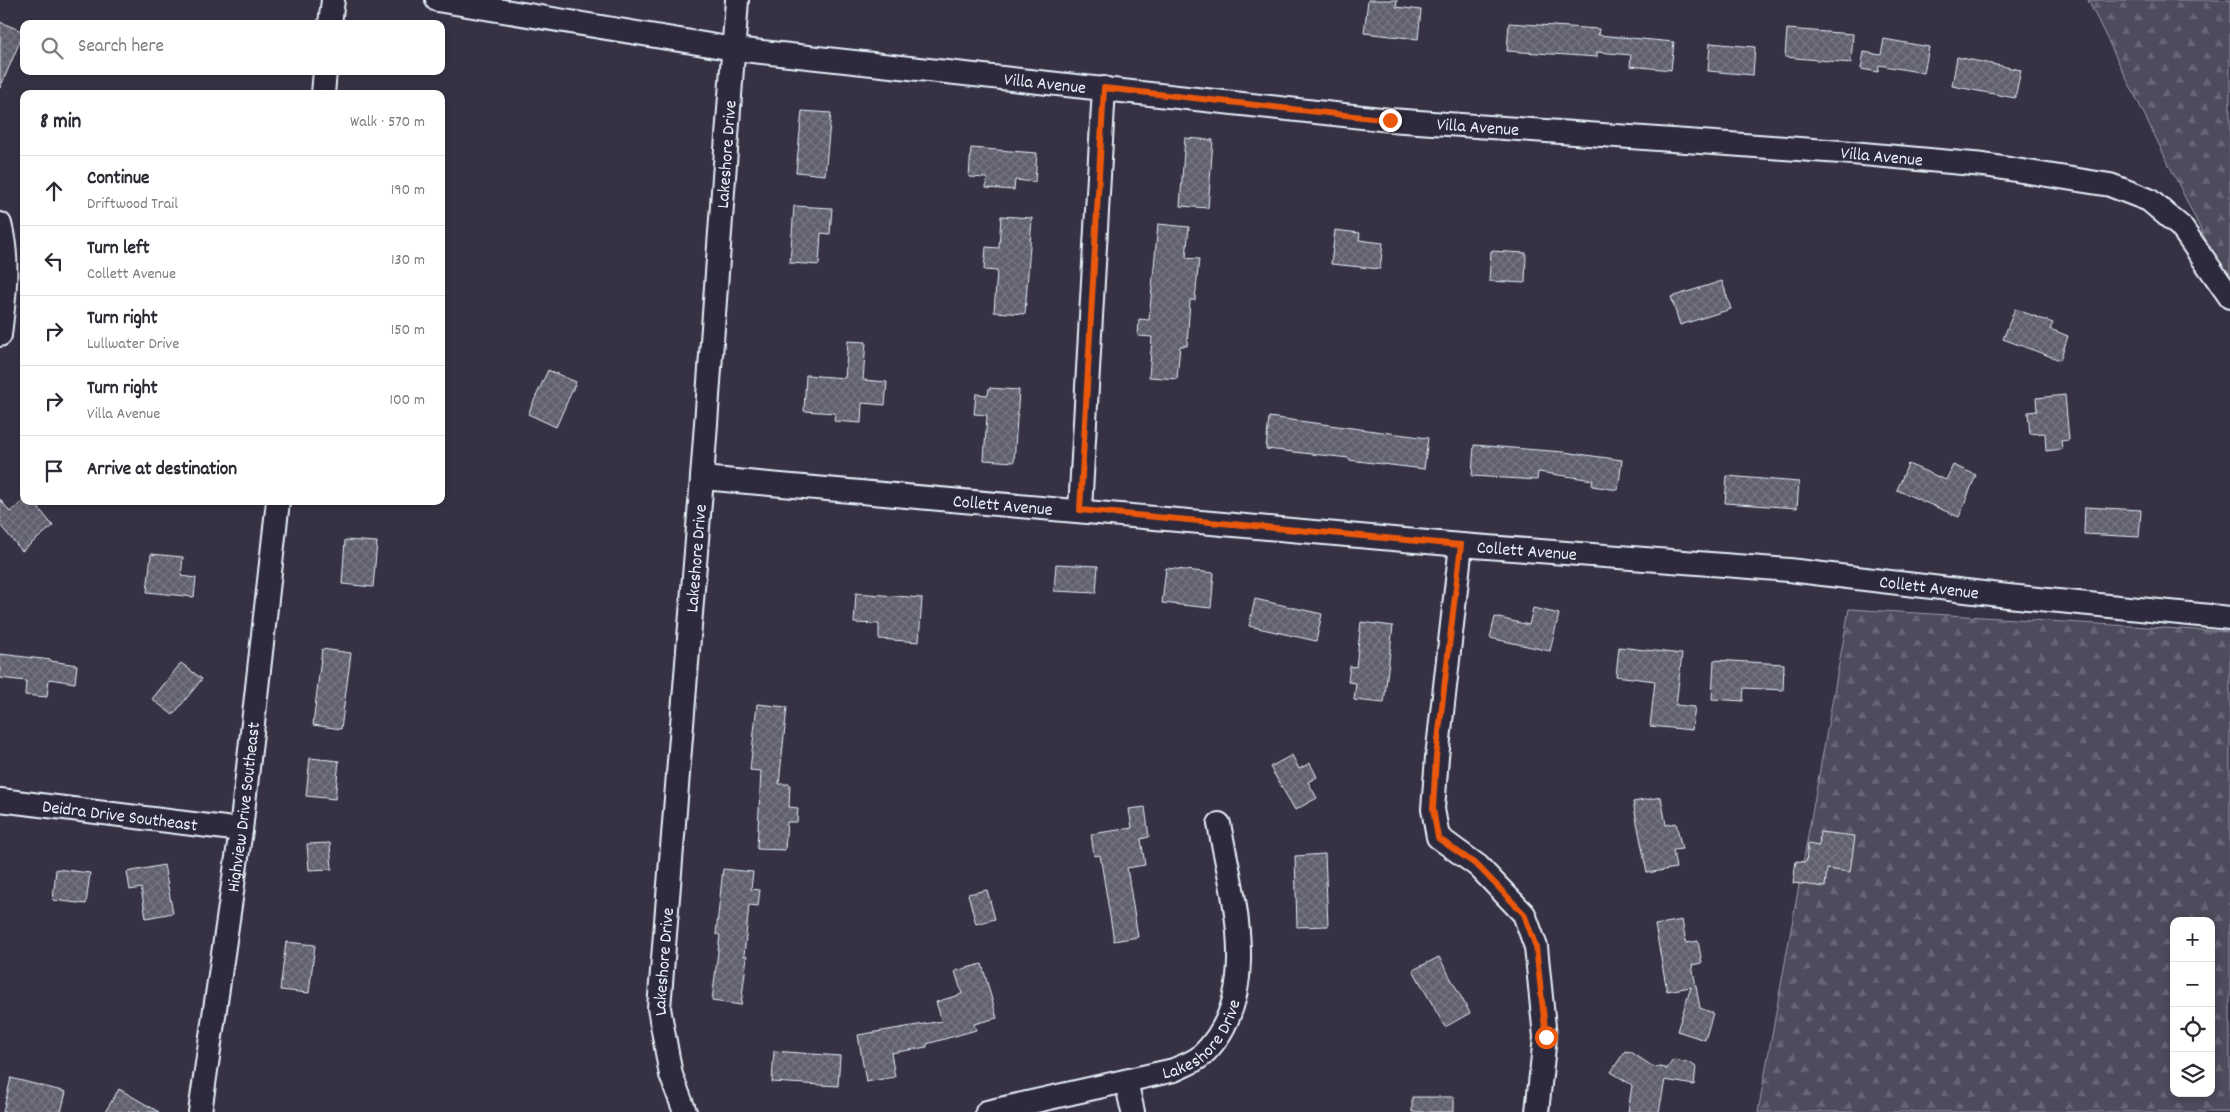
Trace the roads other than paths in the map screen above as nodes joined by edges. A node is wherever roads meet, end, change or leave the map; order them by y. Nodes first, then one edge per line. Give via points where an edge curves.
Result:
1 (333, 0) edge
2 (437, 0) edge
3 (737, 0) edge
4 (330, 20) edge
5 (734, 49) junction
6 (325, 75) edge
7 (1104, 88) junction
8 (323, 90) edge
9 (0, 224) edge
10 (2230, 297) edge
11 (0, 335) edge
12 (702, 478) junction
13 (278, 505) edge
14 (1080, 510) junction
15 (1461, 545) junction
16 (2230, 618) edge
17 (0, 800) edge
18 (1219, 824) dead end
19 (241, 830) junction
20 (1126, 1081) junction
21 (200, 1112) edge
22 (686, 1112) edge
23 (987, 1112) edge
24 (1132, 1112) edge
25 (1537, 1112) edge

1 - 4 street
2 - 5 street, Villa Avenue
3 - 5 street, Lakeshore Drive
5 - 7 street, Villa Avenue
5 - 12 street, Lakeshore Drive
6 - 8 street
7 - 10 street, Villa Avenue via 1390,120 1984,165 2110,185 2149,200 2181,227
7 - 14 street
9 - 11 street via 5,255
12 - 14 street, Collett Avenue
12 - 22 street, Lakeshore Drive via 659,1008 670,1076
13 - 19 street, Highview Drive Southeast
14 - 15 street, Collett Avenue
15 - 16 street, Collett Avenue via 1789,570
15 - 25 street via 1436,757 1433,809 1438,838 1478,866 1524,914 1536,947 1546,1037
17 - 19 street, Deidra Drive Southeast
18 - 20 street, Lakeshore Drive via 1235,908 1240,965 1236,997 1221,1033 1200,1057 1174,1070
19 - 21 street, Highview Drive Southeast
20 - 23 street, Lakeshore Drive
20 - 24 street

